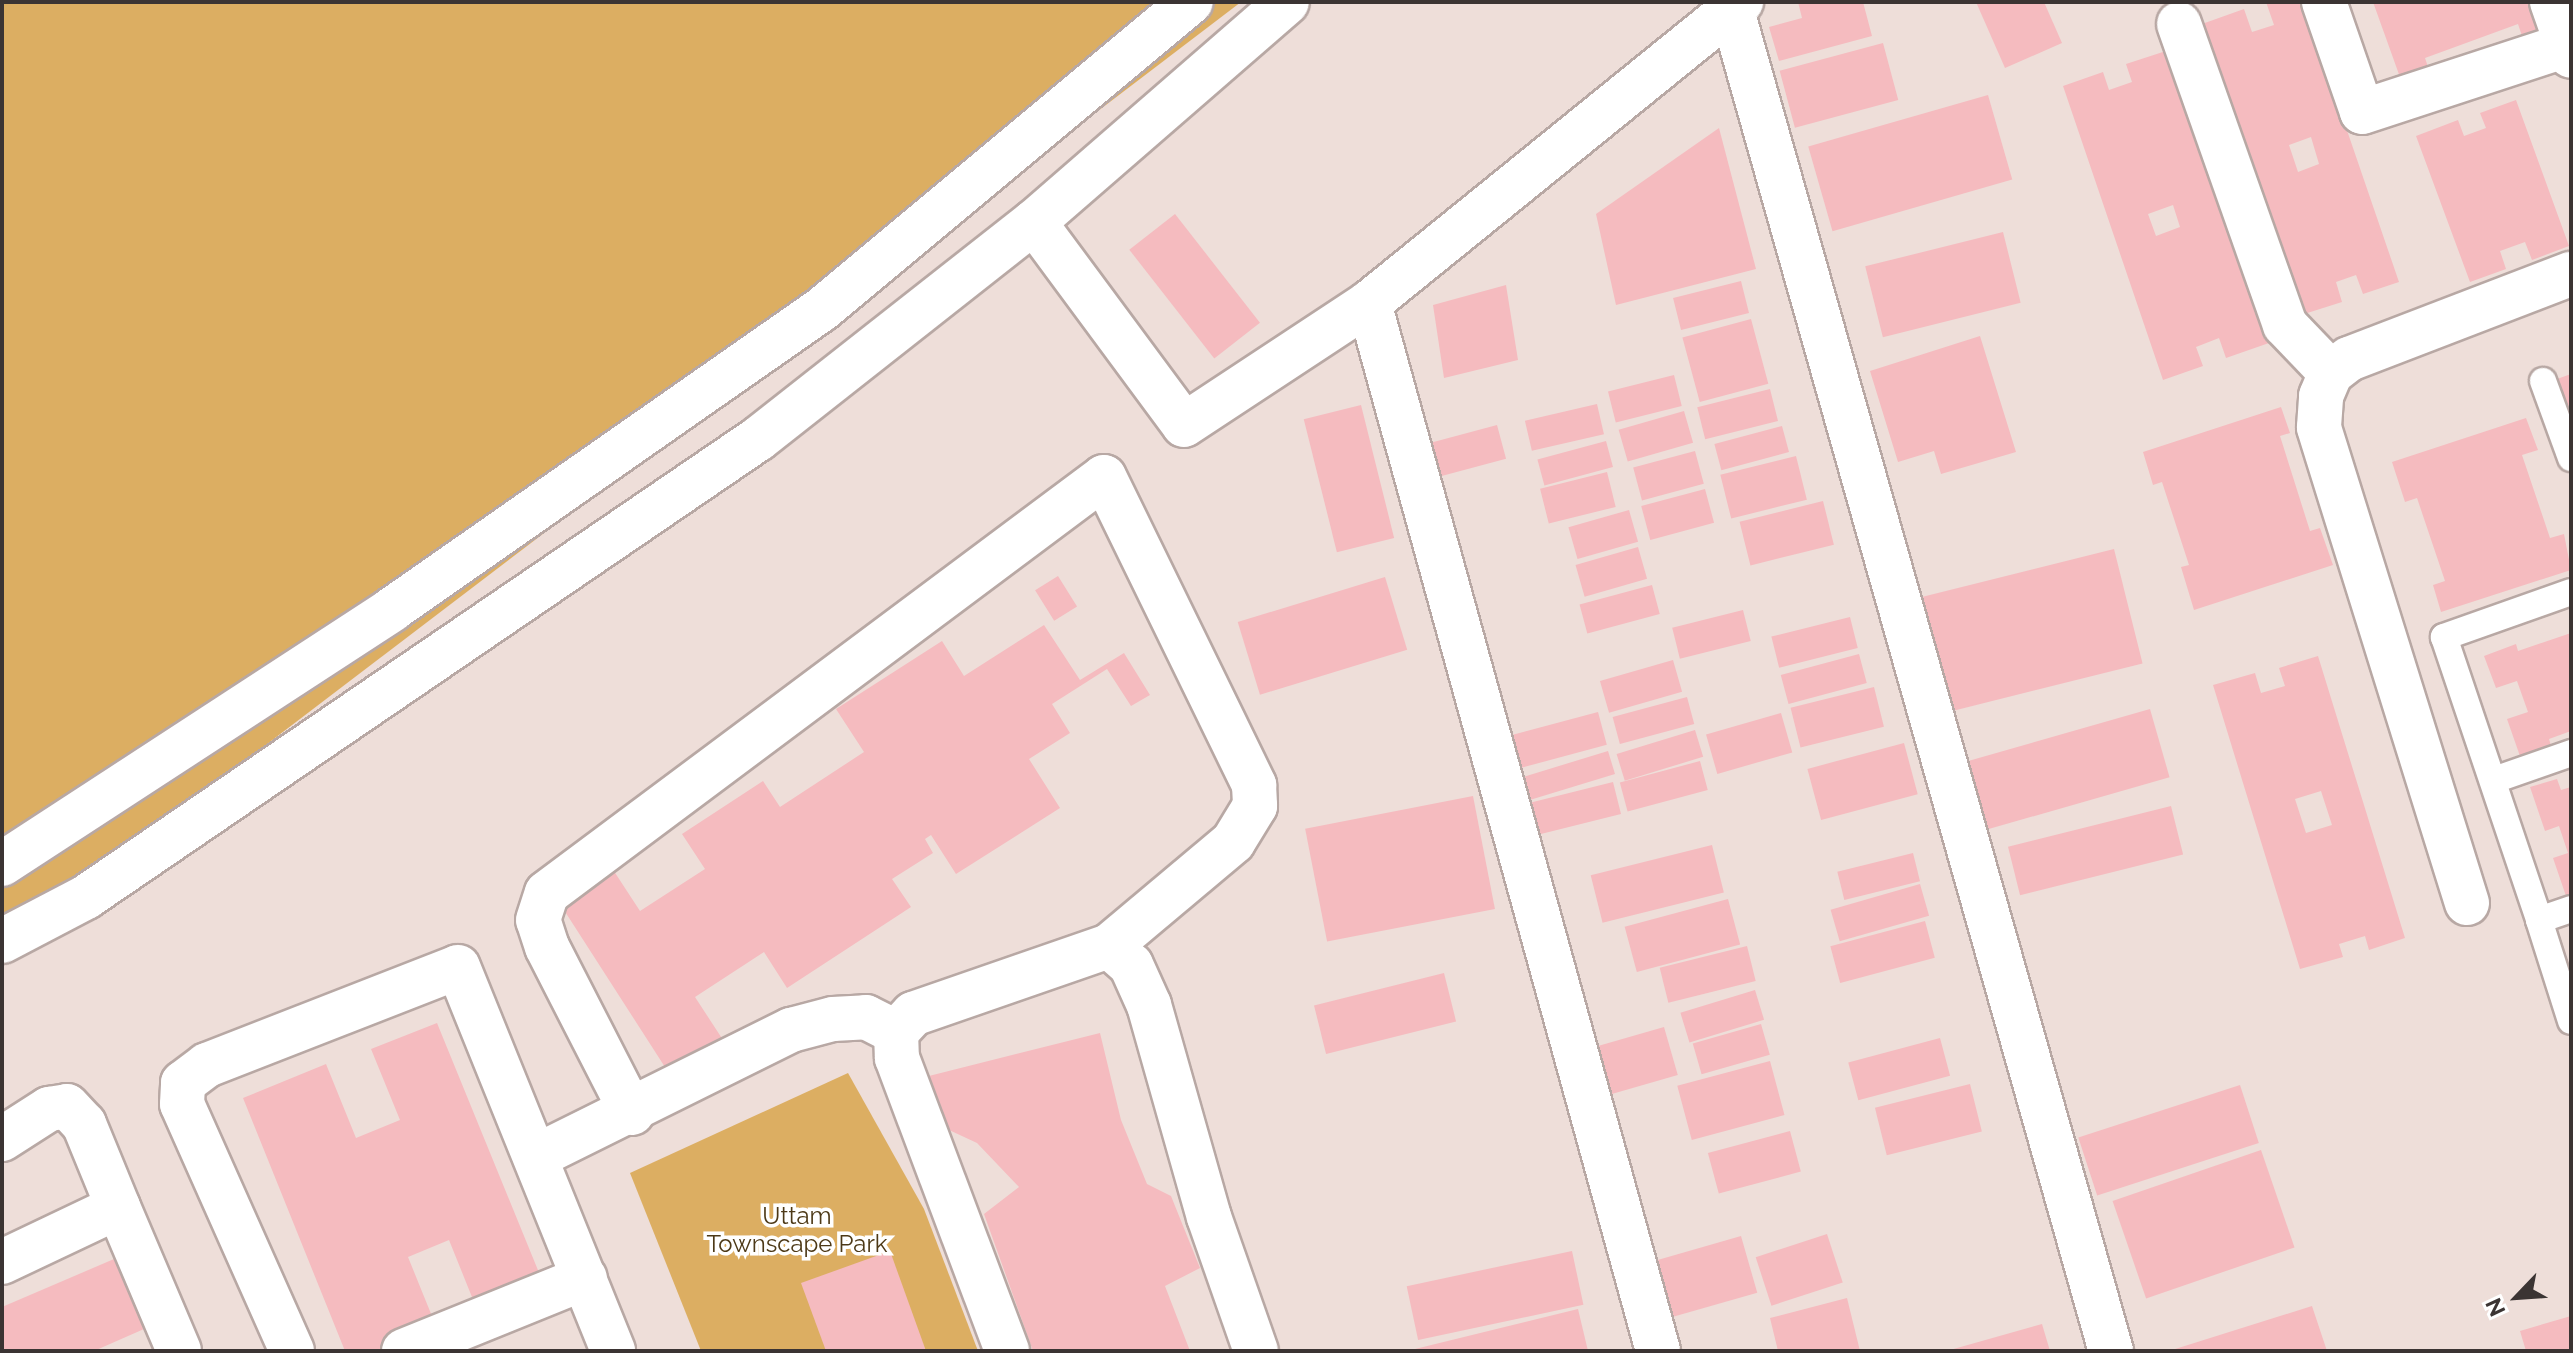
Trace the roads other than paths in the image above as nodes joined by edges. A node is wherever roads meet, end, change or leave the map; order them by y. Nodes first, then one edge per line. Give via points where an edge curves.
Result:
1 (1191, 2) edge
2 (1287, 2) edge
3 (2324, 2) edge
4 (2552, 2) edge
5 (1737, 7) edge
6 (2179, 24) dead end
7 (2569, 50) edge
8 (1034, 222) junction
9 (2571, 274) edge
10 (1369, 303) junction
11 (2331, 373) junction
12 (2543, 381) dead end
13 (2571, 458) edge
14 (2571, 592) edge
15 (2571, 753) edge
16 (2494, 780) junction
17 (2, 864) edge
18 (2467, 903) dead end
19 (2571, 909) edge
20 (2539, 920) junction
21 (2, 941) edge
22 (1109, 946) junction
23 (2571, 1021) edge
24 (896, 1032) junction
25 (632, 1113) junction
26 (2, 1139) edge
27 (537, 1156) junction
28 (118, 1207) junction
29 (2, 1262) edge
30 (585, 1278) junction
31 (179, 1351) edge
32 (292, 1351) edge
33 (404, 1351) edge
34 (613, 1351) edge
35 (1007, 1351) edge
36 (1256, 1351) edge
37 (1658, 1351) edge
38 (2111, 1351) edge

1 - 17 street via 822,309 391,610
2 - 8 street
3 - 7 street via 2362,112
4 - 7 street
5 - 10 street
5 - 38 street
6 - 11 street via 2285,325
8 - 10 street via 1184,425
8 - 21 street via 758,439 86,897
9 - 11 street via 2349,359
10 - 37 street
11 - 18 street via 2321,396 2319,427
12 - 13 lane
14 - 16 lane via 2444,637
15 - 16 lane
16 - 20 lane
19 - 20 lane
20 - 23 lane
22 - 24 street via 913,1014
22 - 25 street via 1233,842 1255,806 1250,776 1104,477 547,893 538,920 547,947
22 - 36 street via 1131,965 1149,1005 1209,1217
24 - 25 street via 866,1017 791,1030
24 - 35 street via 897,1058
25 - 27 street
26 - 28 street via 49,1109 67,1106 84,1124
27 - 30 street
27 - 32 street via 458,967 207,1065 183,1083 182,1104
28 - 29 street
28 - 31 street
30 - 33 street
30 - 34 street

